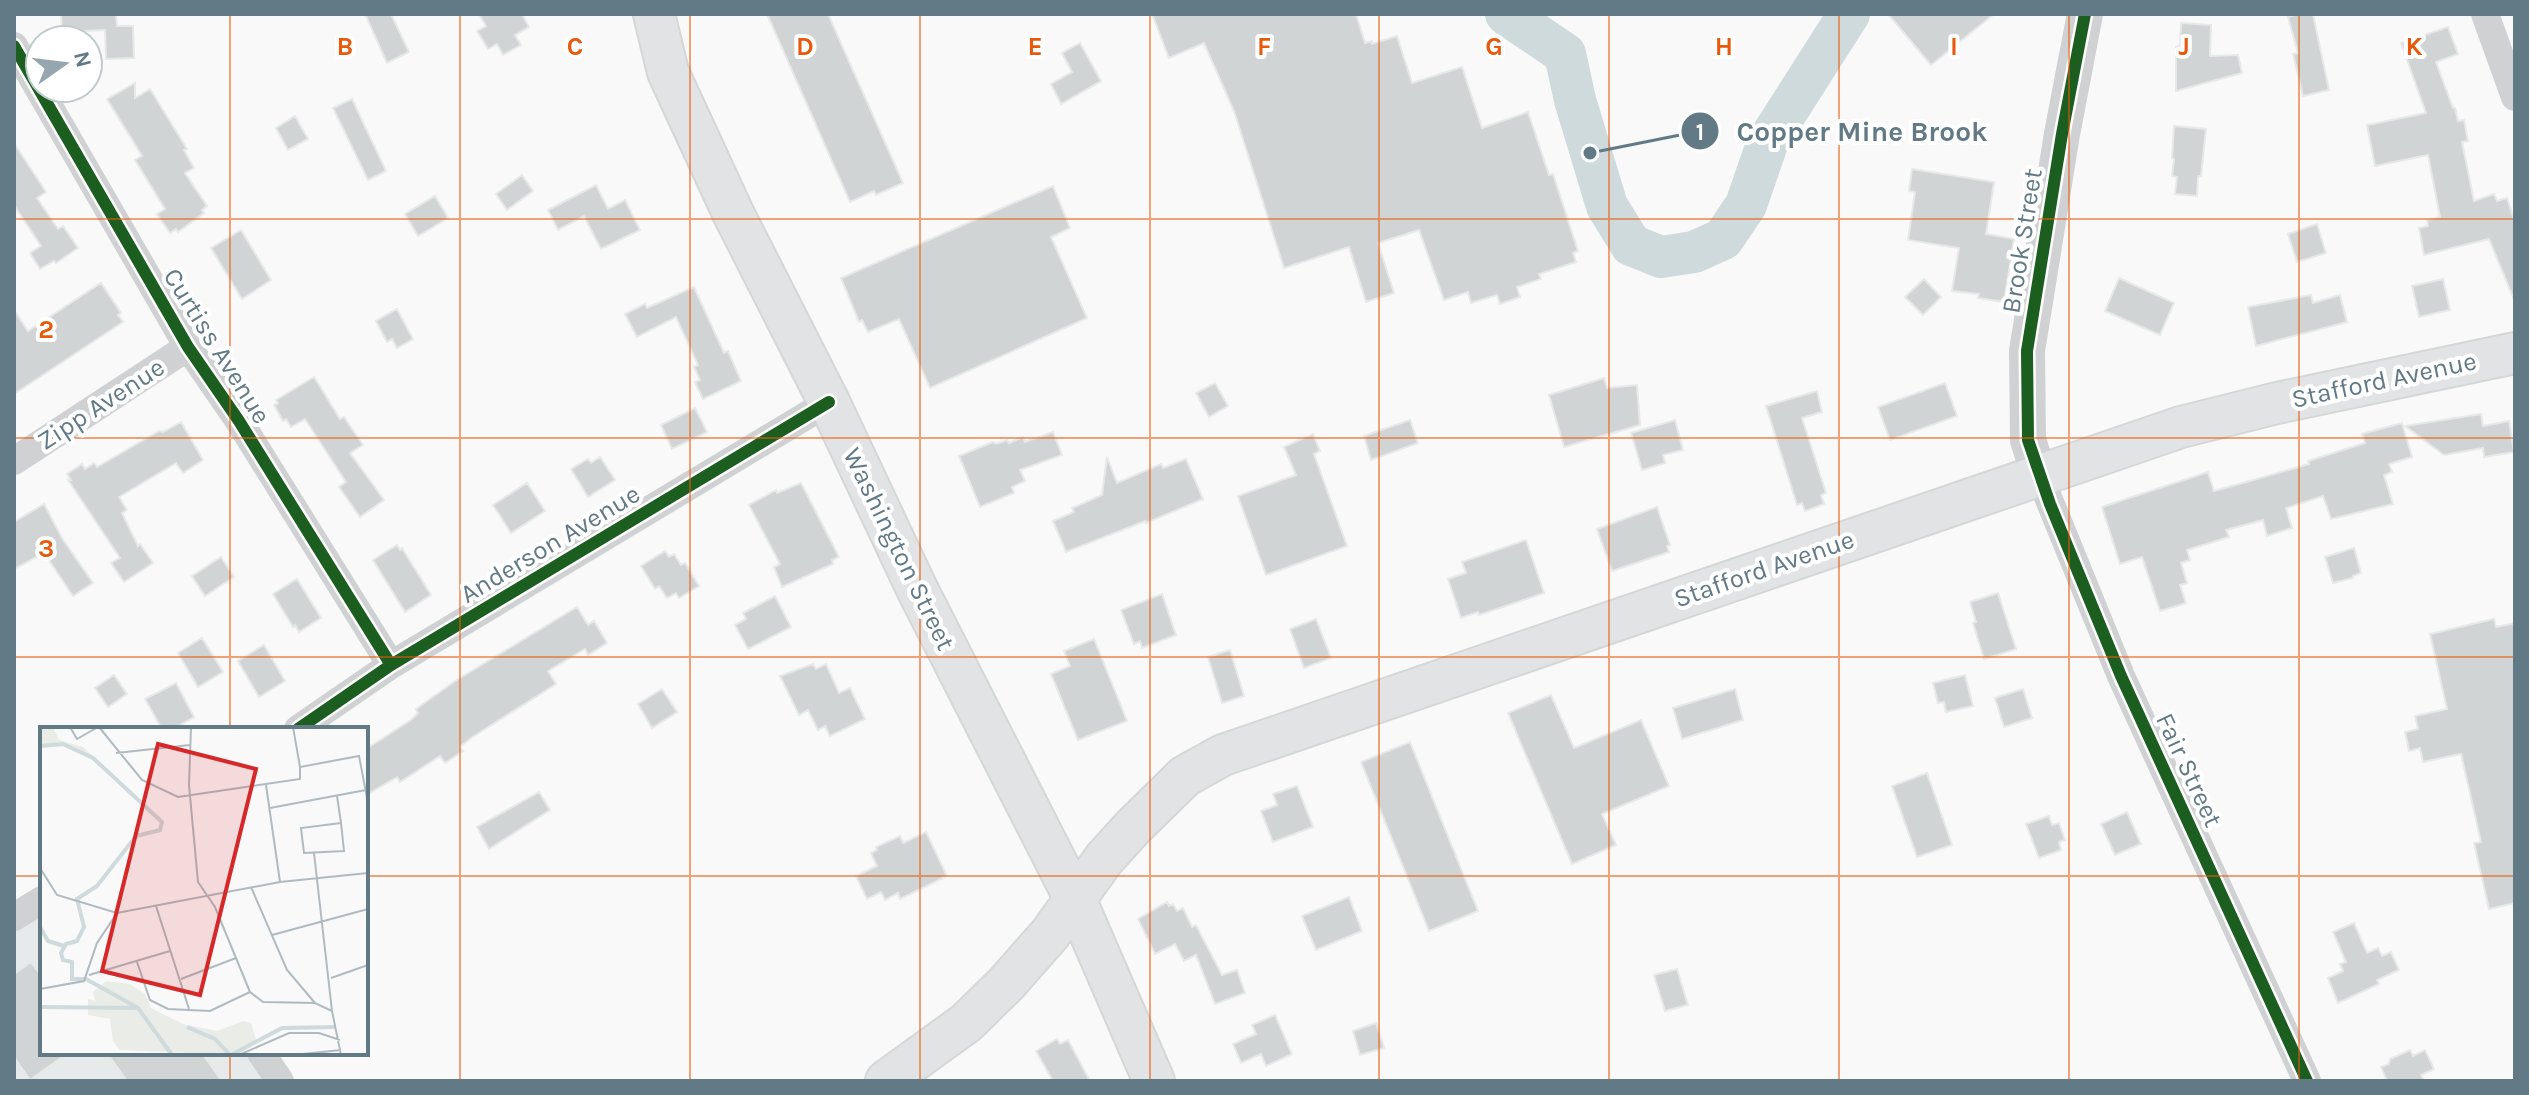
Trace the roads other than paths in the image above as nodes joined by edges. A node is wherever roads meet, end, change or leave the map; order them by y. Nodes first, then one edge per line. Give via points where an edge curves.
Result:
1 (654, 14) edge
2 (2085, 14) edge
3 (2485, 14) edge
4 (14, 46) edge
5 (2515, 97) edge
6 (188, 347) junction
7 (2515, 353) edge
8 (829, 402) junction
9 (14, 461) edge
10 (2039, 475) junction
11 (391, 665) junction
12 (301, 727) edge
13 (40, 901) edge
14 (1076, 901) junction
15 (14, 917) edge
16 (262, 1055) edge
17 (280, 1081) edge
18 (886, 1081) edge
19 (1154, 1081) edge
20 (2307, 1081) edge

1 - 8 main road, Washington Street via 668,72
2 - 10 street, Brook Street via 2027,351 2028,440
3 - 5 street
4 - 6 street, Curtiss Avenue
6 - 9 street, Zipp Avenue
6 - 11 street, Curtiss Avenue
7 - 10 main road, Stafford Avenue via 2181,427
8 - 11 street, Anderson Avenue
8 - 14 main road, Washington Street via 917,589
10 - 14 main road, Stafford Avenue via 1223,755 1185,776 1104,859
10 - 20 street, Fair Street via 2121,676
11 - 12 street, Anderson Avenue
13 - 15 street
14 - 18 main road, Stafford Avenue via 966,1023
14 - 19 main road, Washington Street
16 - 17 street

